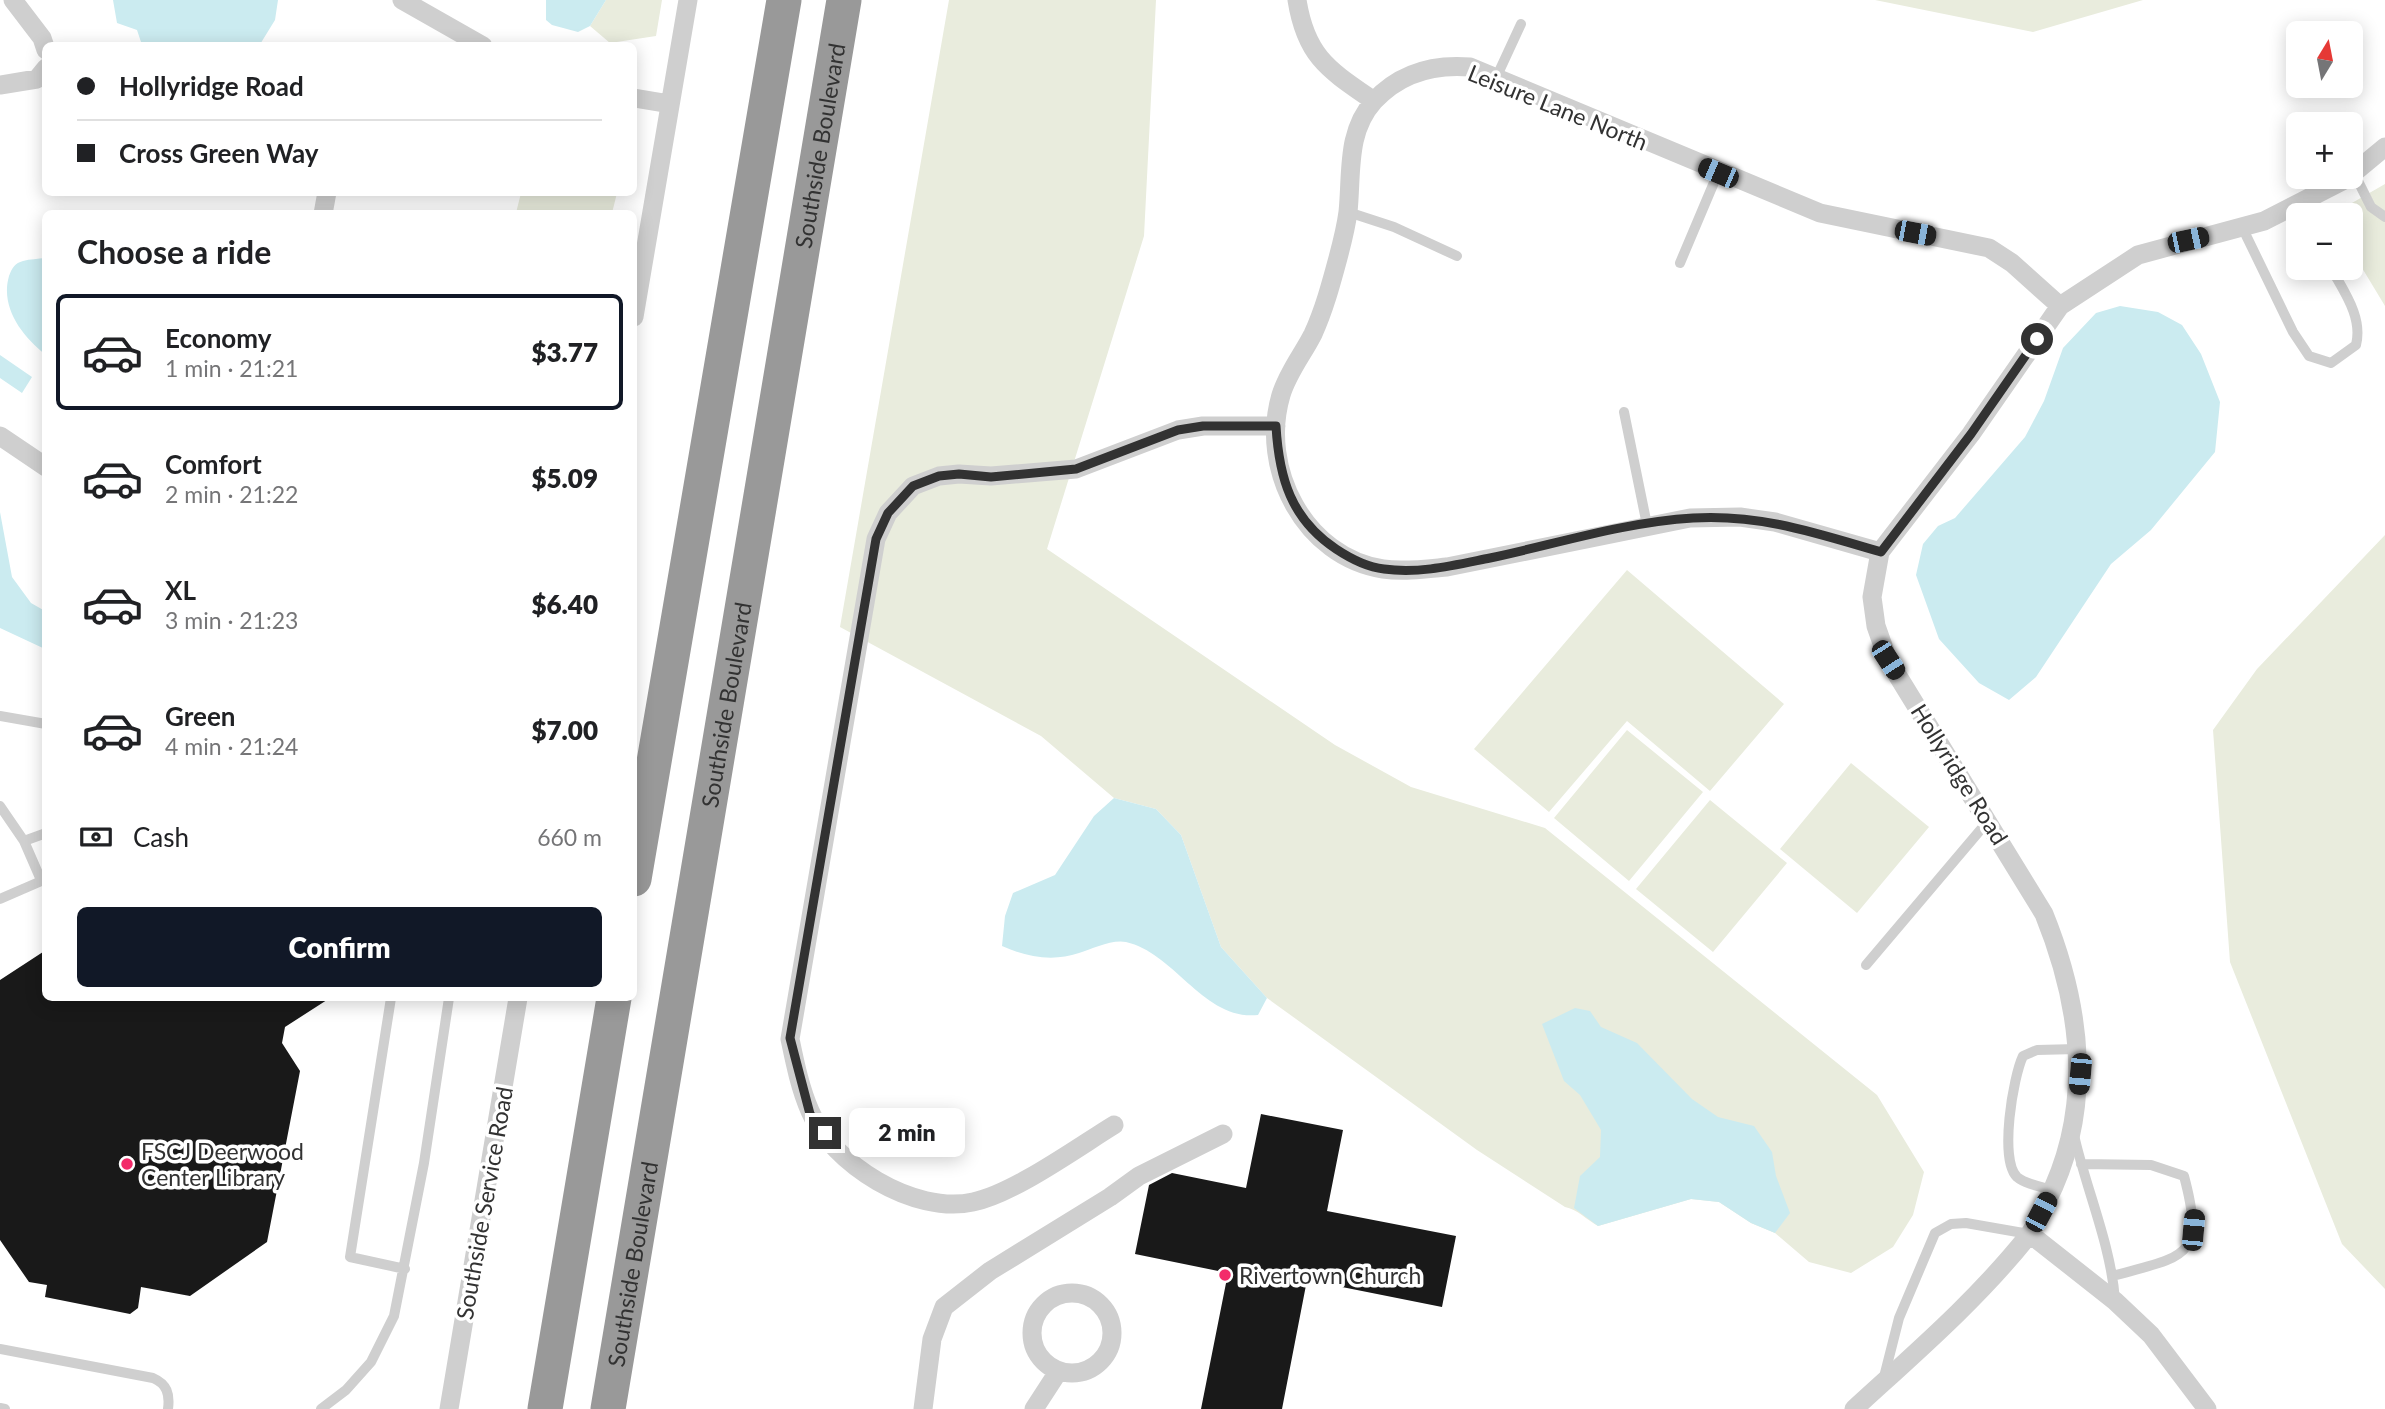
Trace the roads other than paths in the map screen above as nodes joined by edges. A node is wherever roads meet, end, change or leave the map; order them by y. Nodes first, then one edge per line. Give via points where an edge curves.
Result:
1 (13, 0) edge
2 (688, 0) edge
3 (784, 0) edge
4 (844, 0) edge
5 (1297, 0) edge
6 (413, 3) edge
7 (1521, 24) dead end
8 (43, 42) edge
9 (472, 42) edge
10 (42, 73) edge
11 (1496, 78) junction
12 (0, 85) edge
13 (637, 98) edge
14 (1374, 101) junction
15 (670, 104) junction
16 (2385, 147) edge
17 (2363, 165) edge
18 (1718, 173) junction
19 (2331, 189) edge
20 (2360, 189) edge
21 (2311, 203) edge
22 (1348, 212) junction
23 (2286, 215) edge
24 (2385, 217) edge
25 (2242, 227) junction
26 (1457, 256) dead end
27 (1680, 263) dead end
28 (2337, 280) edge
29 (637, 299) edge
30 (2060, 306) junction
31 (1624, 412) dead end
32 (1276, 426) junction
33 (0, 436) edge
34 (42, 464) edge
35 (1647, 525) junction
36 (1881, 552) junction
37 (0, 716) edge
38 (42, 723) edge
39 (0, 806) edge
40 (1988, 820) junction
41 (42, 834) edge
42 (24, 841) junction
43 (637, 861) edge
44 (42, 877) edge
45 (42, 879) edge
46 (0, 899) edge
47 (1866, 965) dead end
48 (391, 1001) edge
49 (449, 1001) edge
50 (518, 1001) edge
51 (613, 1001) edge
52 (2077, 1049) junction
53 (1114, 1125) dead end
54 (2073, 1127) junction
55 (1223, 1134) dead end
56 (2081, 1164) junction
57 (2053, 1190) junction
58 (2030, 1234) junction
59 (405, 1269) junction
60 (2113, 1276) junction
61 (2115, 1301) junction
62 (0, 1349) edge
63 (1058, 1372) junction
64 (1883, 1382) junction
65 (167, 1409) edge
66 (321, 1409) edge
67 (449, 1409) edge
68 (545, 1409) edge
69 (608, 1409) edge
70 (923, 1409) edge
71 (1034, 1409) edge
72 (1854, 1409) edge
73 (2207, 1409) edge

1 - 8 street
2 - 15 street
3 - 43 highway
4 - 69 highway, Southside Boulevard
5 - 14 street via 1300,24 1322,64
6 - 9 street
7 - 11 lane
10 - 12 street via 37,79
11 - 14 street, Leisure Lane North via 1470,67 1422,69
11 - 18 street, Leisure Lane North
13 - 15 street
14 - 22 street, Leisure Lane North via 1355,132
15 - 29 street
16 - 17 street, Hollyridge Road
18 - 27 lane
18 - 30 street, Leisure Lane North via 1820,214 1989,248
19 - 21 street, Hollyridge Road
20 - 24 lane via 2371,207
22 - 26 lane
22 - 32 street, Leisure Lane North via 1330,288 1281,395
23 - 25 street, Hollyridge Road
25 - 28 lane via 2292,332 2309,356 2331,363 2356,345 2359,332
25 - 30 street, Hollyridge Road via 2138,255
30 - 36 street, Hollyridge Road
31 - 35 lane
32 - 35 street, Leisure Lane North via 1278,463 1301,518 1322,540 1354,561 1383,569 1447,567
32 - 53 street via 1178,430 1076,469 991,477 939,476 913,486 888,513 876,539 790,1038 810,1114 839,1152 870,1178 906,1196 939,1203 973,1202 1020,1182
33 - 34 street
35 - 36 street, Leisure Lane North via 1740,517 1775,522
36 - 40 street, Hollyridge Road via 1872,597 1888,660
37 - 38 lane
39 - 42 lane
40 - 47 lane
40 - 52 street, Hollyridge Road via 2044,914 2061,957
41 - 42 lane
42 - 44 lane
45 - 46 lane
48 - 59 lane via 350,1257
49 - 59 lane
50 - 67 street, Southside Service Road
51 - 68 highway
52 - 54 street, Hollyridge Road via 2080,1074
52 - 57 lane via 2037,1050 2023,1056 2014,1082 2009,1137 2014,1172 2019,1179
54 - 56 lane
54 - 57 street, Hollyridge Road
55 - 70 street via 1139,1176 990,1271 944,1307 932,1339
56 - 60 lane
56 - 60 lane via 2151,1165 2184,1176 2194,1214 2183,1252 2168,1262
57 - 58 street, Hollyridge Road
58 - 61 street
58 - 64 street, Hollyridge Road via 1936,1335
58 - 64 lane via 1966,1223 1951,1224 1935,1233 1899,1318
59 - 66 lane via 394,1316 371,1362
60 - 61 lane
61 - 73 street via 2151,1335
62 - 65 lane via 153,1378 168,1392
63 - 63 street via 1090,1370 1111,1347 1109,1316 1100,1303 1086,1295 1055,1297 1042,1306 1034,1320 1035,1351
63 - 71 street
64 - 72 street, Hollyridge Road

